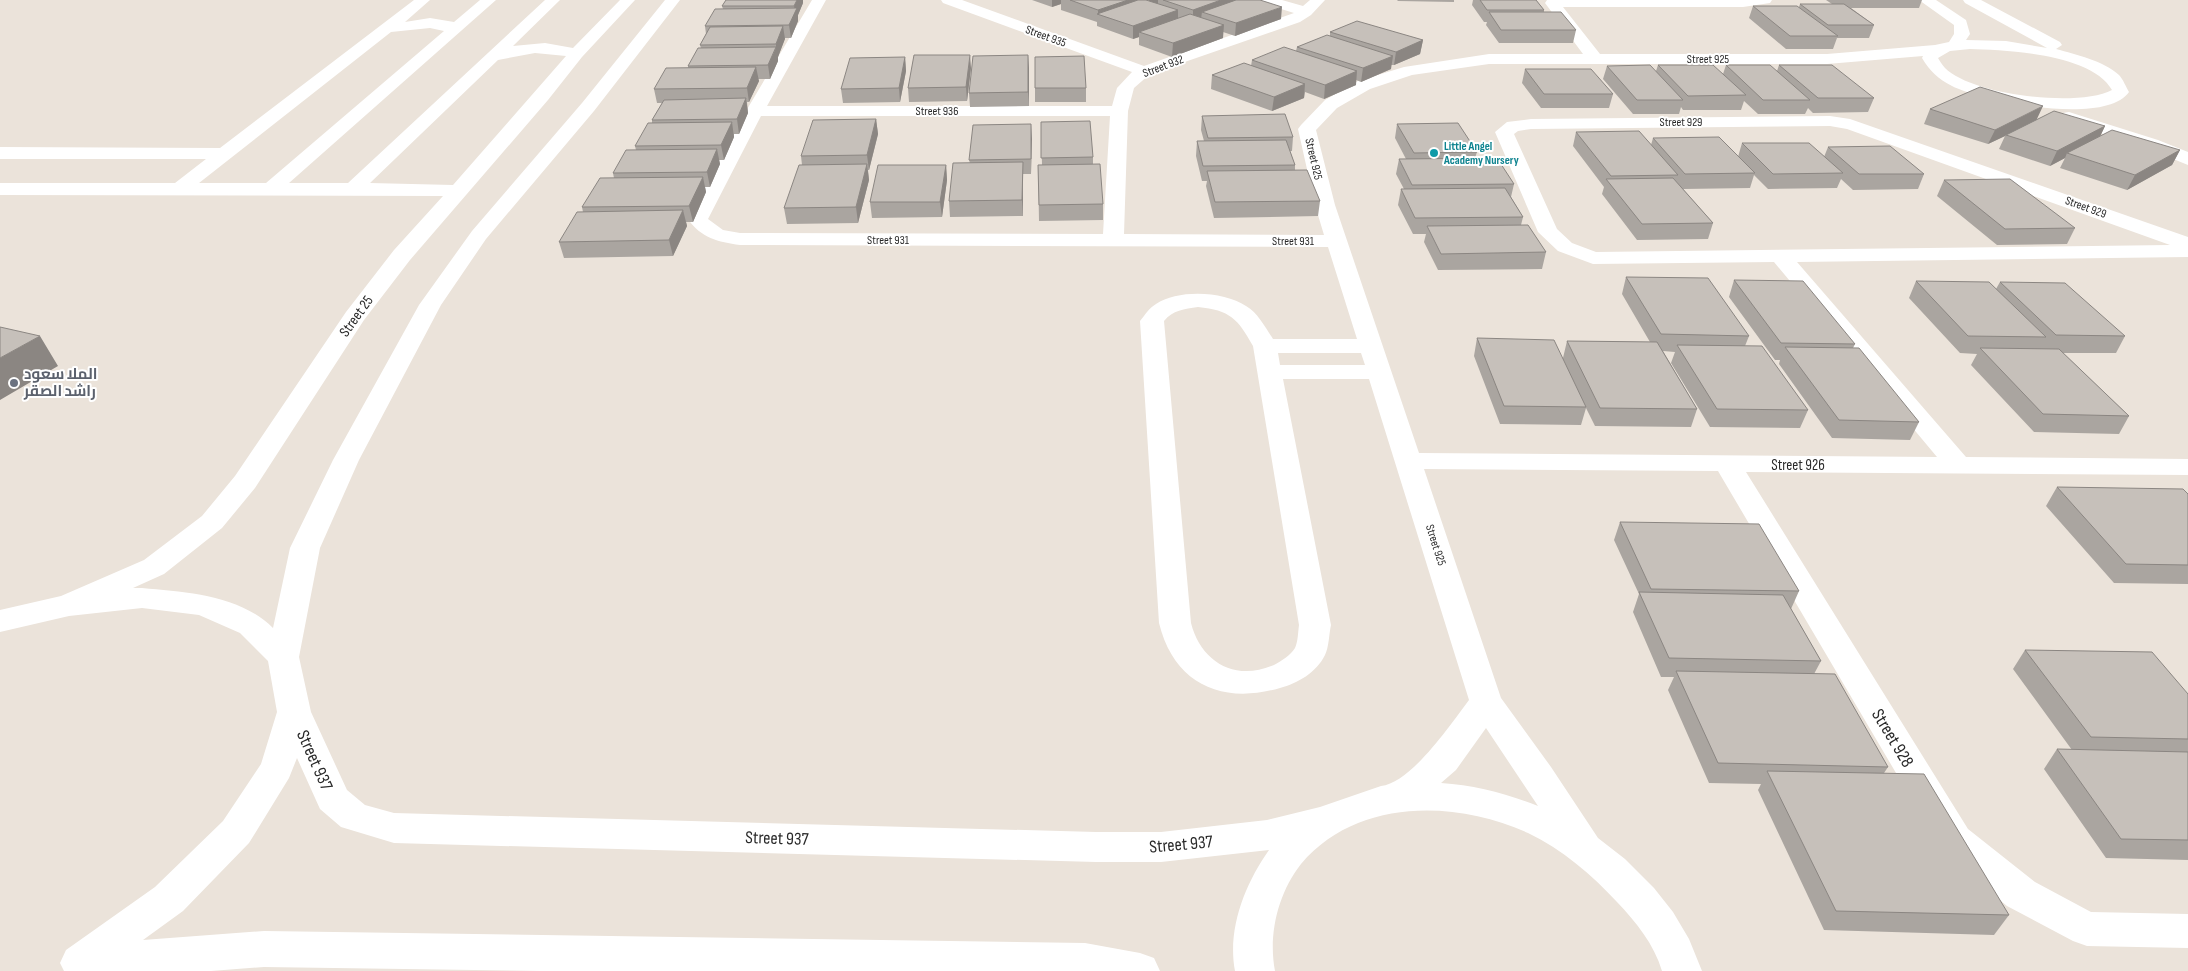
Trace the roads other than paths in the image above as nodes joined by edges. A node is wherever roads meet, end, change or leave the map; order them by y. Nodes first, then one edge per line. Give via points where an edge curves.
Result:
1 (423, 0) edge
2 (489, 0) edge
3 (553, 0) edge
4 (628, 0) edge
5 (673, 0) edge
6 (819, 0) edge
7 (948, 0) edge
8 (1266, 0) edge
9 (1318, 0) edge
10 (1765, 0) edge
11 (1926, 0) edge
12 (1970, 0) edge
13 (1551, 1) edge
14 (1306, 12) junction
15 (523, 28) junction
16 (386, 29) junction
17 (452, 32) junction
18 (573, 42) junction
19 (1954, 45) junction
20 (1937, 50) junction
21 (492, 58) junction
22 (1595, 59) junction
23 (1827, 59) junction
24 (2086, 63) junction
25 (1896, 68) dead end
26 (1144, 71) junction
27 (1923, 73) dead end
28 (1951, 79) junction
29 (2121, 92) junction
30 (2007, 98) junction
31 (1119, 111) junction
32 (755, 112) junction
33 (2152, 144) junction
34 (0, 153) edge
35 (225, 154) junction
36 (2188, 158) edge
37 (181, 188) junction
38 (0, 189) edge
39 (271, 189) junction
40 (354, 189) junction
41 (459, 192) junction
42 (1113, 242) junction
43 (1336, 242) junction
44 (2188, 244) edge
45 (2188, 251) edge
46 (1780, 257) junction
47 (1371, 346) junction
48 (1268, 359) junction
49 (1379, 372) junction
50 (1409, 461) junction
51 (1728, 465) junction
52 (1959, 466) junction
53 (2182, 472) edge
54 (70, 605) junction
55 (0, 621) edge
56 (283, 657) junction
57 (1486, 702) junction
58 (294, 712) junction
59 (1402, 796) junction
60 (1322, 822) junction
61 (1584, 848) junction
62 (2188, 931) edge
63 (72, 967) edge
64 (1140, 971) edge
65 (1255, 971) edge
66 (1682, 971) edge

1 - 16 street
2 - 17 street
3 - 15 street
4 - 18 street, Street 25 via 598,31
5 - 56 street via 588,107 478,235 430,305 346,460 305,548
6 - 32 street, Street 931
7 - 26 street, Street 935
8 - 14 street
9 - 14 street, Street 932
10 - 13 street via 1743,3
11 - 19 street via 1961,23 1962,34
12 - 24 street
13 - 22 street
14 - 26 street, Street 932 via 1276,26
15 - 18 street via 542,37
15 - 21 street
16 - 17 street via 430,23 450,26
16 - 35 street
17 - 39 street
18 - 21 street via 557,48 509,52
18 - 41 street, Street 25
19 - 20 street, Street 925
19 - 24 street, Street 925 via 2021,47
20 - 23 street, Street 925
20 - 28 street via 1930,58 1931,63
21 - 40 street
22 - 23 street, Street 925
22 - 43 street, Street 925 via 1489,59 1410,70 1364,85 1331,104 1307,129
23 - 25 street, Street 925
24 - 29 street via 2113,78
26 - 31 street, Street 932 via 1128,81
27 - 28 street
28 - 30 street
29 - 30 street via 2106,102 2082,104
29 - 33 street via 2117,107 2119,117
30 - 33 street
31 - 32 street, Street 936
31 - 42 street, Street 932
32 - 42 street, Street 931 via 698,220 702,227 716,235 740,239
33 - 36 street
34 - 35 street
35 - 37 street
37 - 38 street
37 - 39 street
39 - 40 street
40 - 41 street
41 - 54 street, Street 25 via 402,255 354,317 245,482 212,522 154,567
42 - 43 street, Street 931
43 - 47 street, Street 925
44 - 46 street, Street 929 via 1850,124 1830,121 1531,124 1513,126 1504,132 1548,232 1565,247 1593,258
45 - 46 street, Street 929
46 - 52 street
47 - 48 street
47 - 49 street, Street 925
48 - 48 street via 1251,321 1235,307 1215,301 1177,302 1160,309 1152,321 1175,624 1180,643 1193,660 1213,676 1232,684 1258,682 1294,668 1310,653 1315,625
48 - 49 street
49 - 50 street, Street 925
50 - 51 street, Street 926
50 - 57 street, Street 925
51 - 52 street, Street 926
51 - 62 street, Street 928 via 1955,840 2021,894 2087,929
52 - 53 street, Street 926
54 - 55 street
54 - 56 street via 142,598 204,605 251,625
56 - 58 street, Street 937
57 - 59 street via 1444,760
57 - 61 street, Street 925
58 - 60 street, Street 937 via 332,799 354,817 394,828 1161,847 1267,835
58 - 63 street via 277,768 236,832 169,899
59 - 60 street via 1360,805
59 - 61 street via 1448,796 1494,805 1541,822
60 - 65 street via 1291,848 1269,881 1256,920
61 - 66 street via 1624,880 1657,919
63 - 64 street via 264,949 1075,961

